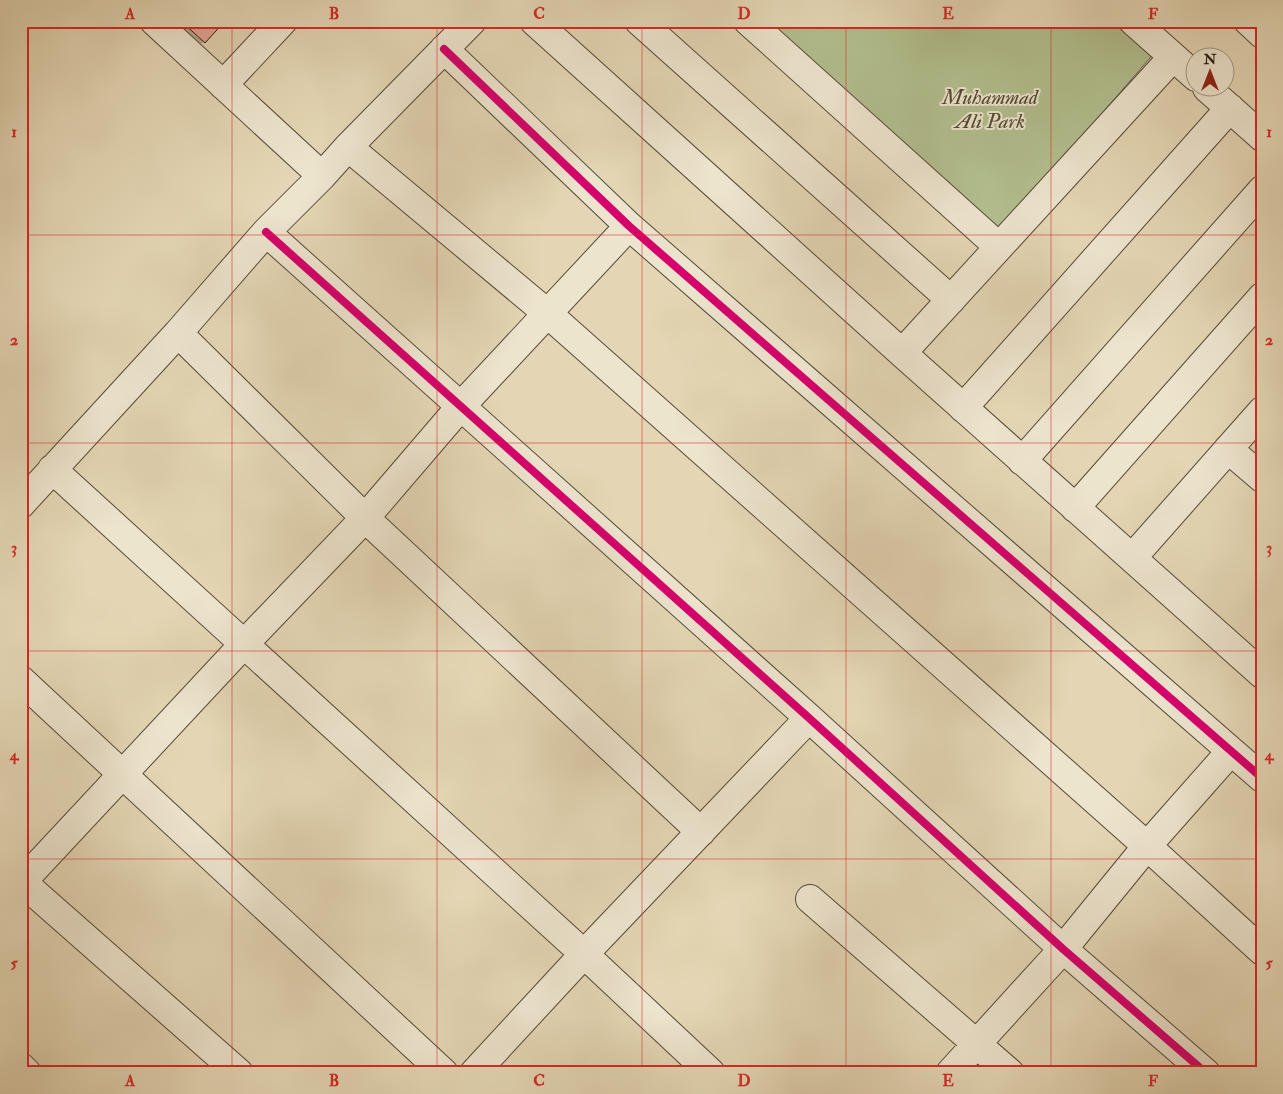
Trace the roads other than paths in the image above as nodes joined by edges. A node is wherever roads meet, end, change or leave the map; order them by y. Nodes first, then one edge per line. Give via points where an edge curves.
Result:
1 (154, 21) edge
2 (283, 21) edge
3 (472, 21) edge
4 (534, 21) edge
5 (639, 21) edge
6 (748, 21) edge
7 (1133, 21) edge
8 (1248, 21) edge
9 (1262, 34) edge
10 (444, 49) junction
11 (1173, 57) junction
12 (1186, 68) edge
13 (223, 85) junction
14 (1218, 98) edge
15 (1230, 108) junction
16 (1262, 137) edge
17 (348, 147) junction
18 (322, 176) junction
19 (1262, 190) edge
20 (629, 226) junction
21 (266, 232) junction
22 (1000, 247) junction
23 (1262, 297) edge
24 (951, 300) junction
25 (547, 313) junction
26 (178, 333) junction
27 (902, 353) junction
28 (461, 406) junction
29 (963, 408) junction
30 (1262, 411) edge
31 (1228, 449) junction
32 (1022, 461) junction
33 (52, 469) junction
34 (1262, 478) edge
35 (21, 504) edge
36 (1075, 508) junction
37 (365, 518) junction
38 (1132, 558) junction
39 (244, 644) junction
40 (1262, 674) edge
41 (21, 680) edge
42 (809, 718) junction
43 (1232, 751) junction
44 (122, 774) junction
45 (1262, 778) edge
46 (701, 832) junction
47 (1147, 846) junction
48 (22, 882) edge
49 (810, 899) dead end
50 (1063, 949) junction
51 (1262, 951) edge
52 (584, 954) junction
53 (977, 1043) junction
54 (21, 1068) edge
55 (27, 1073) edge
56 (239, 1073) edge
57 (444, 1073) edge
58 (474, 1073) edge
59 (710, 1073) edge
60 (950, 1073) edge
61 (1010, 1073) edge
62 (1206, 1073) edge

1 - 13 street
2 - 13 street
3 - 10 street
4 - 27 street
5 - 24 street
6 - 22 street
7 - 11 street
8 - 9 street
10 - 17 street
10 - 20 street
11 - 12 street
11 - 22 street
13 - 18 street
14 - 15 street
15 - 16 street
15 - 29 street
17 - 18 street
17 - 25 street
18 - 21 street
19 - 32 street
20 - 25 street
20 - 43 street
21 - 26 street
21 - 28 street
22 - 24 street
23 - 36 street
24 - 27 street
25 - 28 street
25 - 47 street
26 - 33 street
26 - 37 street
27 - 29 street
28 - 37 street
28 - 42 street
29 - 32 street
30 - 31 street
31 - 34 street
31 - 38 street
32 - 36 street
33 - 35 street
33 - 39 street
36 - 38 street
37 - 39 street
37 - 46 street
38 - 40 street
39 - 44 street
39 - 52 street
41 - 44 street
42 - 46 street
42 - 50 street
43 - 45 street
43 - 47 street
44 - 48 street
44 - 57 street
46 - 52 street
47 - 50 street
47 - 51 street
48 - 56 street
49 - 53 street
50 - 53 street
50 - 62 street
52 - 58 street
52 - 59 street
53 - 60 street
53 - 61 street
54 - 55 street

